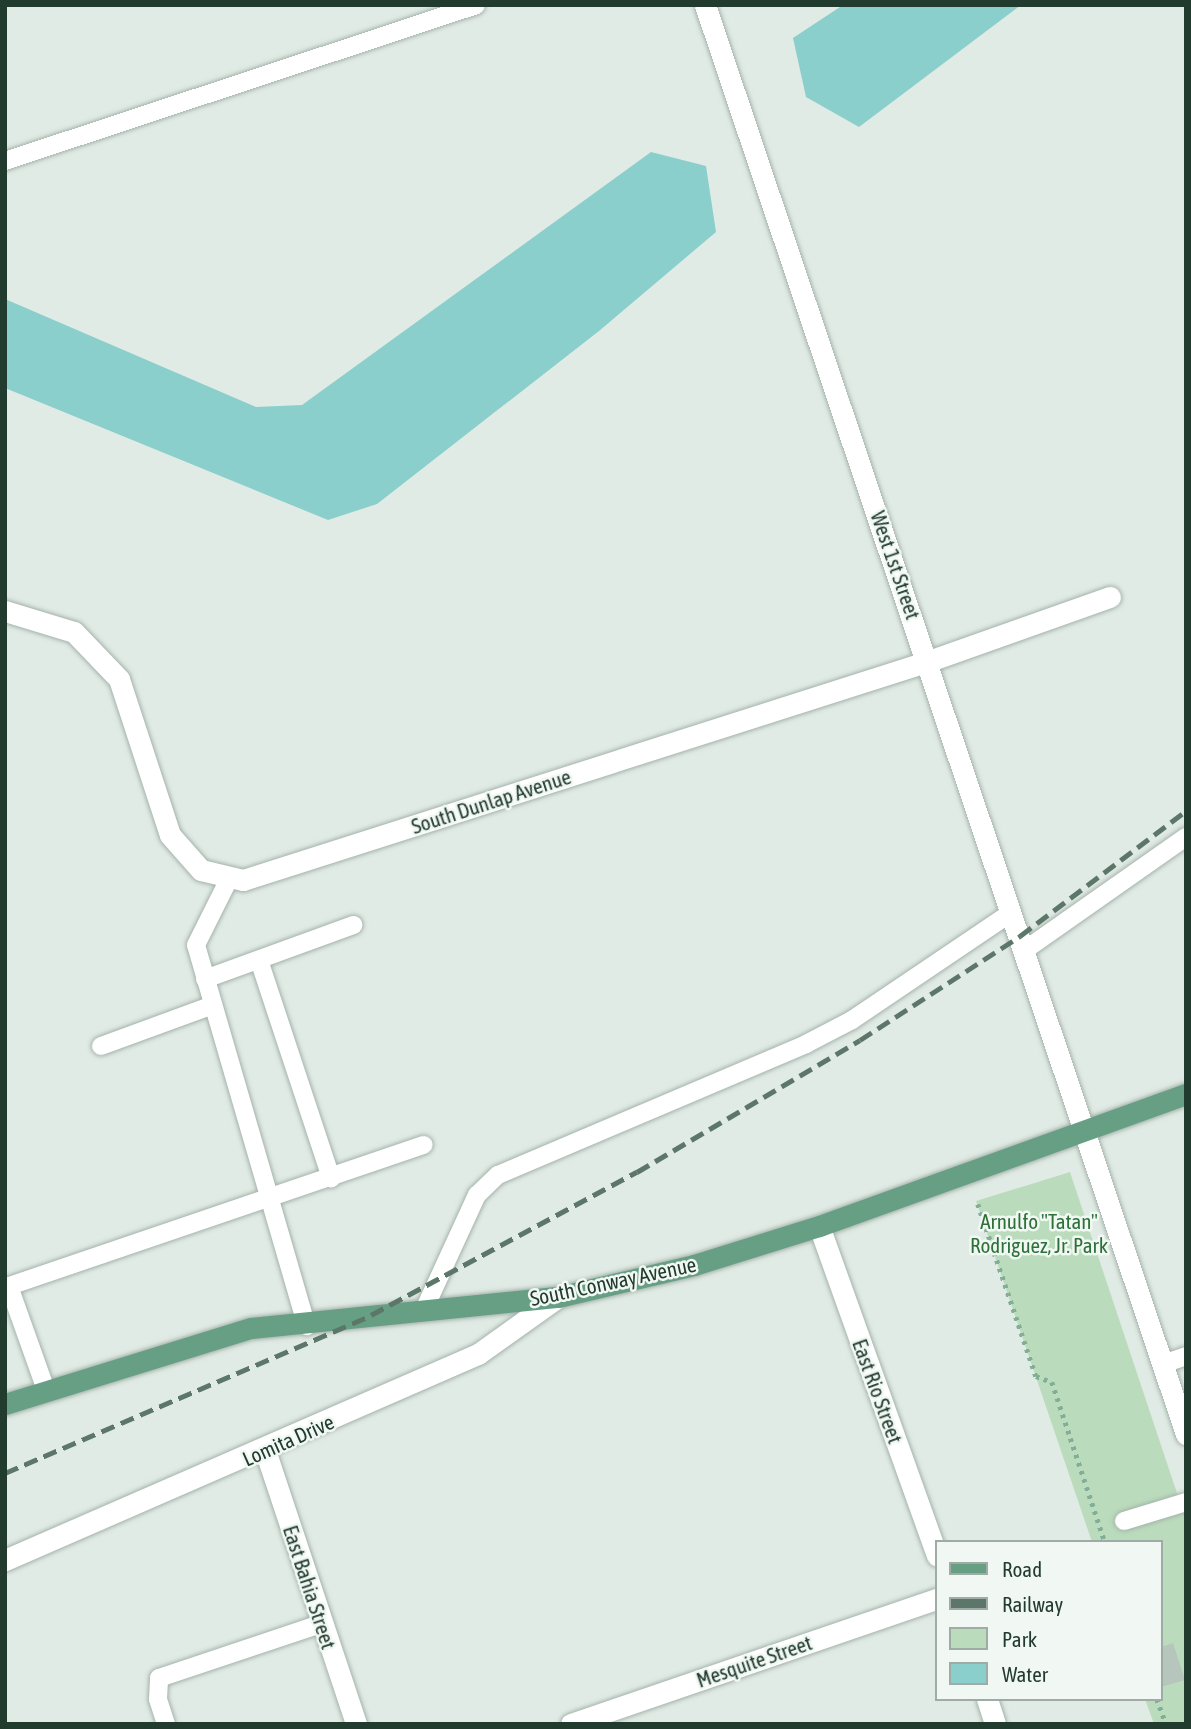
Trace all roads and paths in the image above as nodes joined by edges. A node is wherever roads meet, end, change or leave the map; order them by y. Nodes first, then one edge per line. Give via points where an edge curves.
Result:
1 (476, 5) edge
2 (705, 5) edge
3 (5, 162) edge
4 (1110, 597) dead end
5 (5, 611) edge
6 (929, 661) junction
7 (1186, 837) edge
8 (230, 877) junction
9 (1012, 912) junction
10 (354, 925) dead end
11 (1025, 950) junction
12 (259, 960) junction
13 (205, 979) junction
14 (213, 1005) junction
15 (101, 1046) dead end
16 (1186, 1094) edge
17 (1085, 1126) junction
18 (424, 1145) dead end
19 (331, 1178) junction
20 (270, 1200) junction
21 (978, 1204) dead end
22 (819, 1226) junction
23 (7, 1286) edge
24 (558, 1297) junction
25 (424, 1310) junction
26 (307, 1326) junction
27 (1186, 1356) edge
28 (1163, 1364) junction
29 (46, 1390) junction
30 (5, 1404) edge
31 (1186, 1433) edge
32 (265, 1450) junction
33 (1186, 1502) edge
34 (1124, 1521) dead end
35 (1104, 1540) edge
36 (936, 1553) edge
37 (5, 1560) edge
38 (936, 1599) edge
39 (323, 1623) junction
40 (987, 1701) edge
41 (1158, 1701) edge
42 (166, 1724) edge
43 (356, 1724) edge
44 (570, 1724) edge
45 (995, 1724) edge
46 (1166, 1724) edge

1 - 3 lane
2 - 6 street, West 1st Street
4 - 6 street, South Dunlap Avenue
5 - 8 street, South Dunlap Avenue via 74,632 119,679 170,835 201,870
6 - 8 street, South Dunlap Avenue via 243,880
6 - 9 street, West 1st Street
7 - 11 lane
8 - 13 lane via 195,945
9 - 11 street, West 1st Street
9 - 25 lane via 852,1020 806,1044 498,1175 477,1195
10 - 12 lane
11 - 17 street, West 1st Street
12 - 13 lane
12 - 19 lane
13 - 14 lane
14 - 15 lane
14 - 20 lane
16 - 17 main road, South Conway Avenue
17 - 22 main road, South Conway Avenue
17 - 28 street, West 1st Street
18 - 19 lane
19 - 20 lane
20 - 23 lane
20 - 26 lane
21 - 35 path via 1036,1376 1052,1382
22 - 24 main road, South Conway Avenue via 694,1265
22 - 36 street, East Rio Street
23 - 29 lane
24 - 25 main road, South Conway Avenue
24 - 32 street, Lomita Drive via 478,1354
25 - 26 main road, South Conway Avenue
26 - 29 main road, South Conway Avenue via 251,1328
27 - 28 lane
28 - 31 street, West 1st Street
29 - 30 main road, South Conway Avenue
32 - 37 street, Lomita Drive
32 - 39 street, East Bahia Street
33 - 34 lane
38 - 44 street, Mesquite Street
39 - 42 lane via 159,1678 158,1699
39 - 43 street, East Bahia Street
40 - 45 street
41 - 46 path

